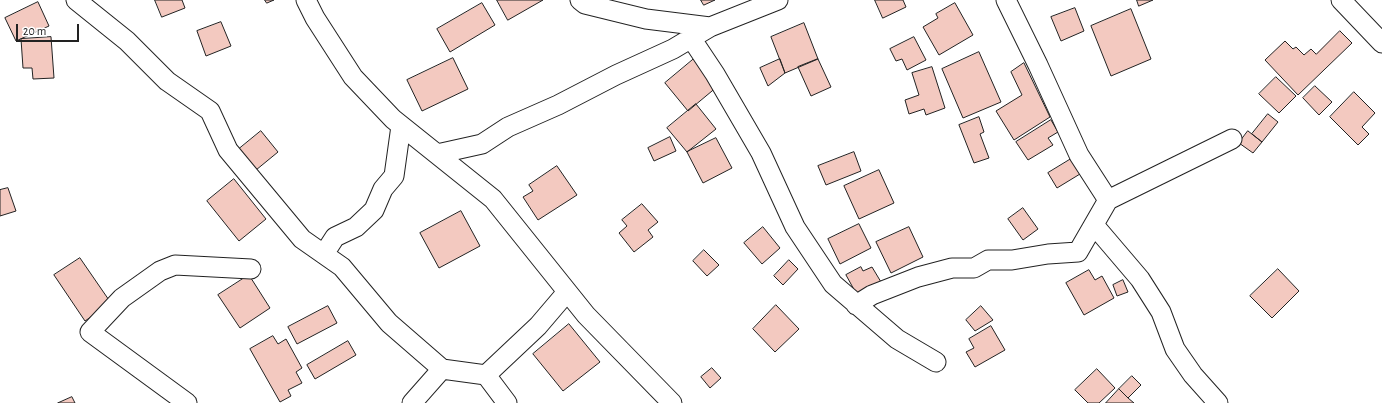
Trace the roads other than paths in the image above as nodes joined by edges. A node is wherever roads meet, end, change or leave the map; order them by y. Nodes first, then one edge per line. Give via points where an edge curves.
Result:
1 (76, 0) edge
2 (306, 0) edge
3 (580, 0) edge
4 (778, 0) edge
5 (1006, 0) edge
6 (1341, 0) edge
7 (710, 26) junction
8 (691, 38) junction
9 (1382, 43) edge
10 (401, 126) junction
11 (1232, 139) dead end
12 (437, 154) junction
13 (1108, 200) junction
14 (1094, 225) junction
15 (324, 254) junction
16 (251, 269) dead end
17 (567, 292) junction
18 (856, 305) junction
19 (936, 362) dead end
20 (442, 368) junction
21 (486, 375) junction
22 (187, 403) edge
23 (412, 403) edge
24 (507, 403) edge
25 (672, 403) edge
26 (1218, 403) edge

1 - 15 street via 127,41 167,81 210,111 228,150 302,239
2 - 10 street via 354,77
3 - 7 street via 585,4 646,19
4 - 7 street
5 - 13 street via 1038,64 1078,155
6 - 9 street
7 - 8 street
8 - 12 street via 558,105 508,127 482,144
8 - 18 street via 761,153 795,227 833,284
10 - 12 street
10 - 15 street via 394,176 383,190 374,210 356,227 335,237
11 - 13 street
12 - 17 street via 493,199
13 - 14 street
14 - 18 street via 1078,252 1012,260 988,260 974,268 952,268 918,277 872,295
14 - 26 street via 1140,279 1161,312 1175,349 1193,375
15 - 20 street via 342,267 389,323
16 - 22 street via 175,265 160,271 122,298 90,332
17 - 21 street via 538,326
17 - 25 street via 586,315
18 - 19 street via 897,339
20 - 21 street
20 - 23 street
21 - 24 street

